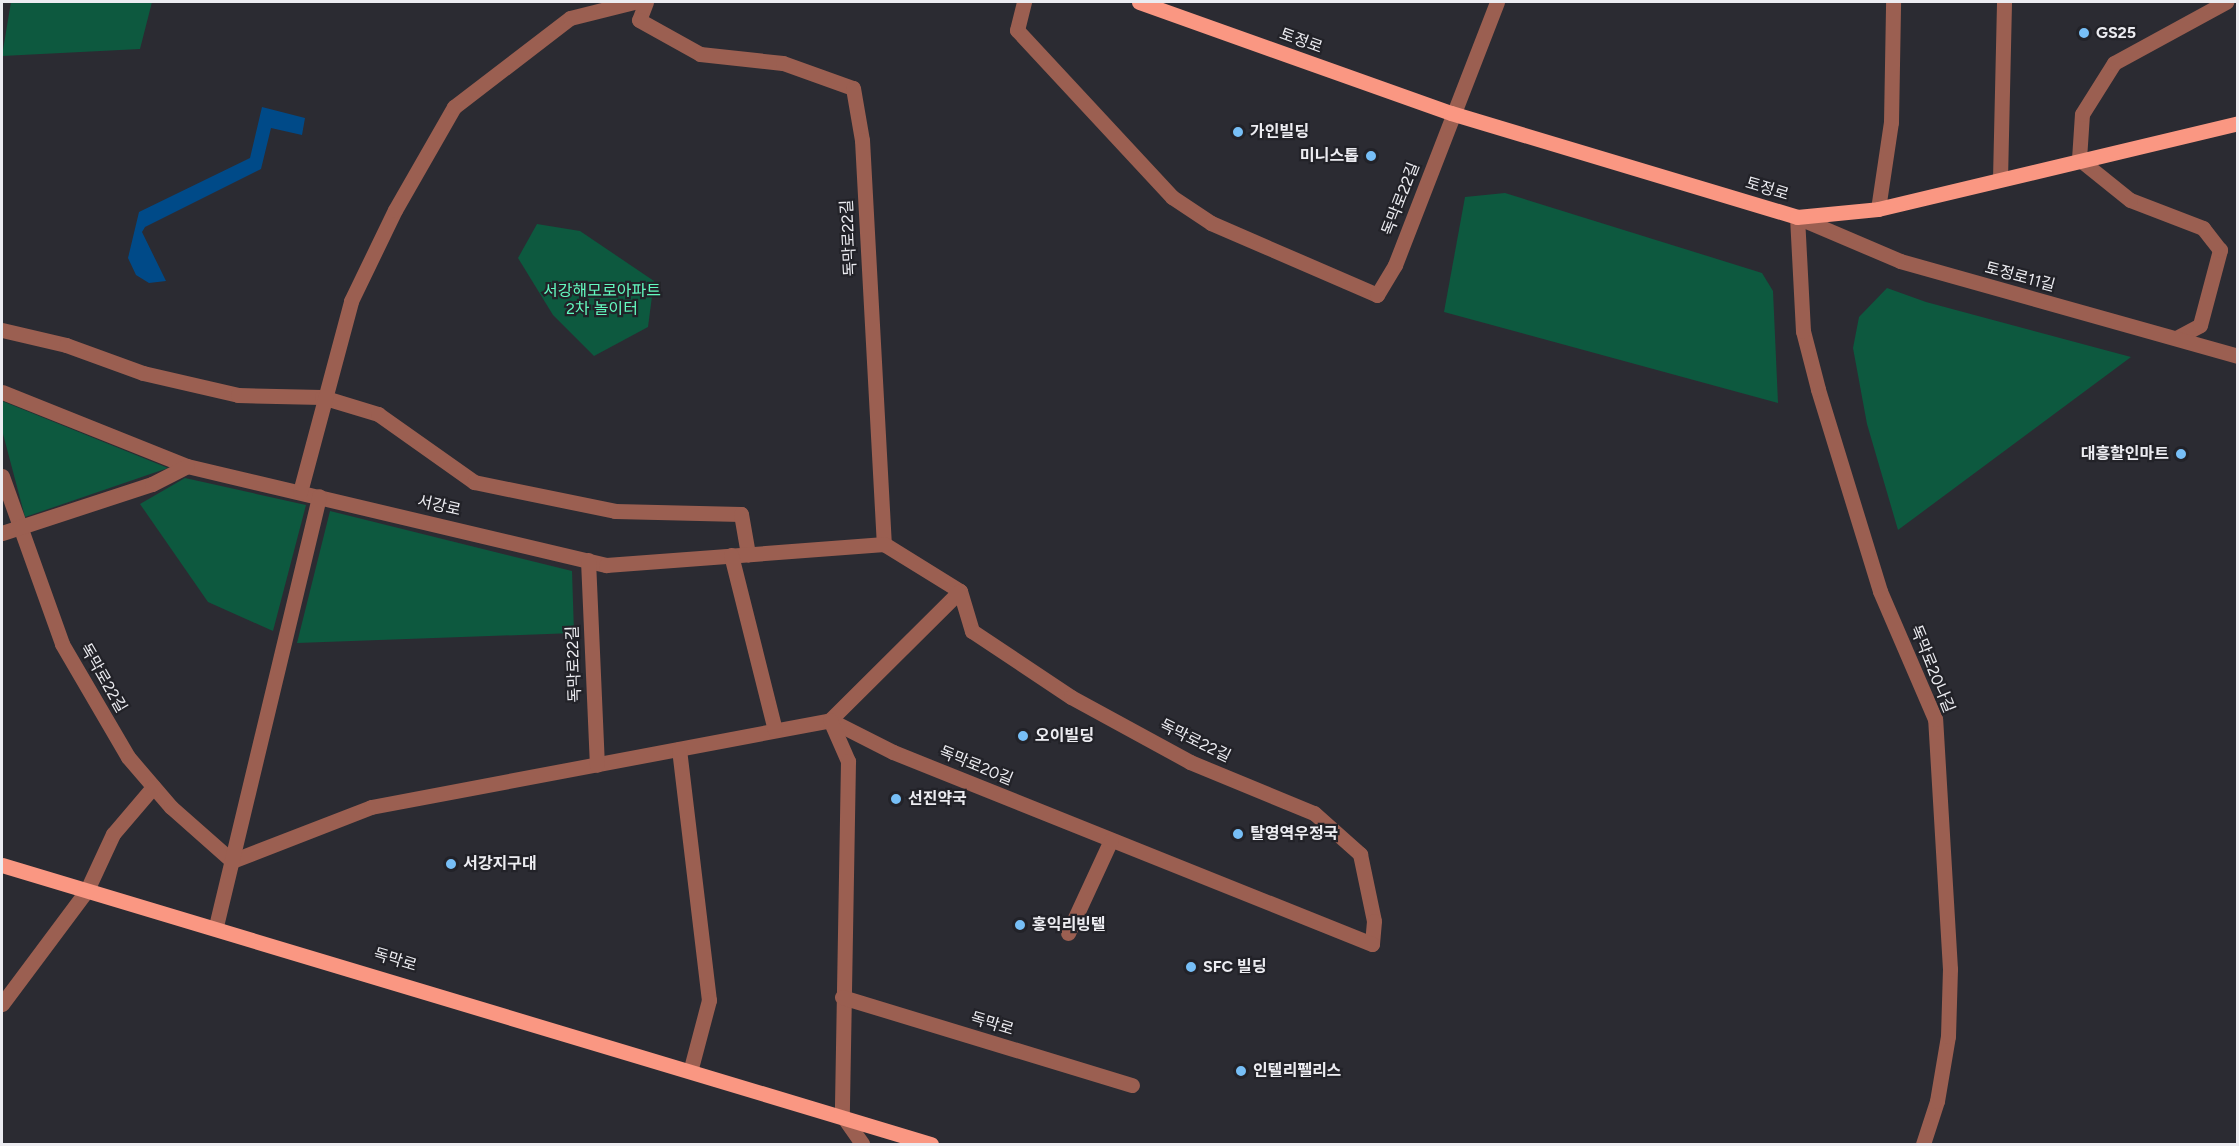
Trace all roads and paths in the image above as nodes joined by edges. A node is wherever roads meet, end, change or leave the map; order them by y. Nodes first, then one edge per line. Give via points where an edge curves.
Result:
1 (634, 2) edge
2 (646, 2) edge
3 (1024, 2) edge
4 (1139, 2) edge
5 (1497, 2) edge
6 (1893, 2) edge
7 (2004, 2) edge
8 (2226, 2) edge
9 (1451, 113) junction
10 (2238, 123) edge
11 (2079, 159) junction
12 (2000, 179) junction
13 (1878, 209) junction
14 (1797, 217) junction
15 (2, 330) edge
16 (2176, 338) junction
17 (2238, 356) edge
18 (2, 392) edge
19 (322, 397) junction
20 (187, 466) junction
21 (2, 476) edge
22 (300, 492) junction
23 (319, 496) junction
24 (20, 527) junction
25 (2, 533) edge
26 (884, 544) junction
27 (748, 554) junction
28 (731, 555) junction
29 (588, 560) junction
30 (960, 591) junction
31 (830, 720) junction
32 (775, 730) junction
33 (679, 749) junction
34 (597, 765) junction
35 (153, 787) junction
36 (1111, 840) junction
37 (232, 861) junction
38 (2, 865) edge
39 (87, 890) junction
40 (216, 926) junction
41 (1068, 933) dead end
42 (1372, 944) joint
43 (842, 997) junction
44 (2, 1004) edge
45 (691, 1068) junction
46 (1132, 1085) dead end
47 (842, 1115) junction
48 (862, 1144) edge
49 (931, 1144) edge
50 (1923, 1144) edge

1 - 19 street via 570,18 454,107 351,301
2 - 26 street, 독막로22길 via 639,20 700,54 783,63 853,88 862,140
3 - 9 street, 독막로22길 via 1017,30 1172,197 1211,223 1377,295 1395,265
4 - 9 main road, 토정로
5 - 9 street
6 - 13 street via 1891,122
7 - 12 street
8 - 11 street via 2114,63 2082,114
9 - 14 main road, 토정로
10 - 11 main road, 토정로
11 - 12 main road, 토정로
11 - 16 street via 2130,200 2203,228 2220,250 2200,325
12 - 13 main road, 토정로
13 - 14 main road, 토정로
14 - 16 street, 토정로11길 via 1900,261
14 - 50 street, 독막로20나길 via 1803,331 1818,389 1880,591 1935,719 1950,969 1944,1058
15 - 19 street via 66,345 143,373 238,395
16 - 17 street, 토정로11길
18 - 20 street, 서강로
19 - 22 street
19 - 27 street via 378,414 474,482 615,511 741,514
20 - 22 street, 서강로
20 - 24 street via 152,484
21 - 24 street, 독막로22길
22 - 23 street, 서강로
23 - 29 street, 서강로
23 - 37 street
24 - 25 street
24 - 35 street, 독막로22길 via 62,644 128,757
26 - 27 street, 서강로
26 - 30 street
27 - 28 street, 서강로
28 - 29 street, 서강로 via 606,565
28 - 32 street
29 - 34 street, 독막로22길
30 - 31 street
30 - 42 street, 독막로22길 via 972,631 1071,697 1190,762 1314,813 1360,854 1374,921
31 - 32 street
31 - 36 street, 독막로20길 via 893,752
31 - 43 street via 848,761
32 - 33 street
33 - 34 street
33 - 45 street via 710,1000
34 - 37 street via 371,807
35 - 37 street, 독막로22길
35 - 39 street via 113,834
36 - 41 street
36 - 42 street, 독막로20길
37 - 40 street
38 - 39 main road, 독막로
39 - 40 main road, 독막로
39 - 44 street
40 - 45 main road, 독막로
43 - 46 street, 독막로
43 - 47 street
45 - 47 main road, 독막로
47 - 48 street
47 - 49 main road, 독막로

